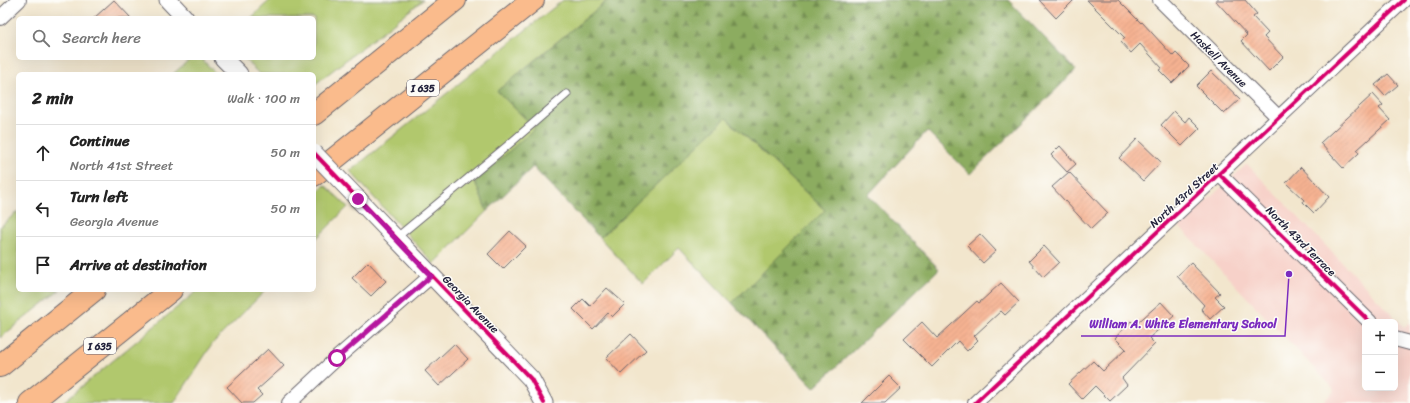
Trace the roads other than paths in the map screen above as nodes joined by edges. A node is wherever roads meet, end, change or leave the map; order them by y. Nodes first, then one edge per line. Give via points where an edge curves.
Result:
1 (19, 0) edge
2 (168, 0) edge
3 (455, 0) edge
4 (533, 0) edge
5 (1160, 0) edge
6 (1404, 0) edge
7 (183, 16) edge
8 (0, 18) edge
9 (225, 60) edge
10 (236, 72) edge
11 (566, 94) dead end
12 (316, 112) edge
13 (1279, 118) junction
14 (316, 155) edge
15 (316, 173) edge
16 (1219, 174) junction
17 (396, 238) junction
18 (431, 276) junction
19 (92, 292) edge
20 (169, 292) edge
21 (1367, 319) edge
22 (1398, 340) edge
23 (1410, 343) edge
24 (0, 366) edge
25 (30, 403) edge
26 (289, 403) edge
27 (544, 403) edge
28 (976, 403) edge

1 - 8 street
2 - 7 street
3 - 12 highway
4 - 15 highway, I 635
5 - 13 street, Haskell Avenue
6 - 13 street, North 43rd Street
9 - 10 street
11 - 17 lane
13 - 16 street, North 43rd Street
14 - 17 street, Georgia Avenue, bridge
16 - 21 street, North 43rd Terrace
16 - 28 street, North 43rd Street
17 - 18 street, Georgia Avenue
18 - 26 street
18 - 27 street, Georgia Avenue via 531,379
19 - 24 highway
20 - 25 highway, I 635
22 - 23 street

